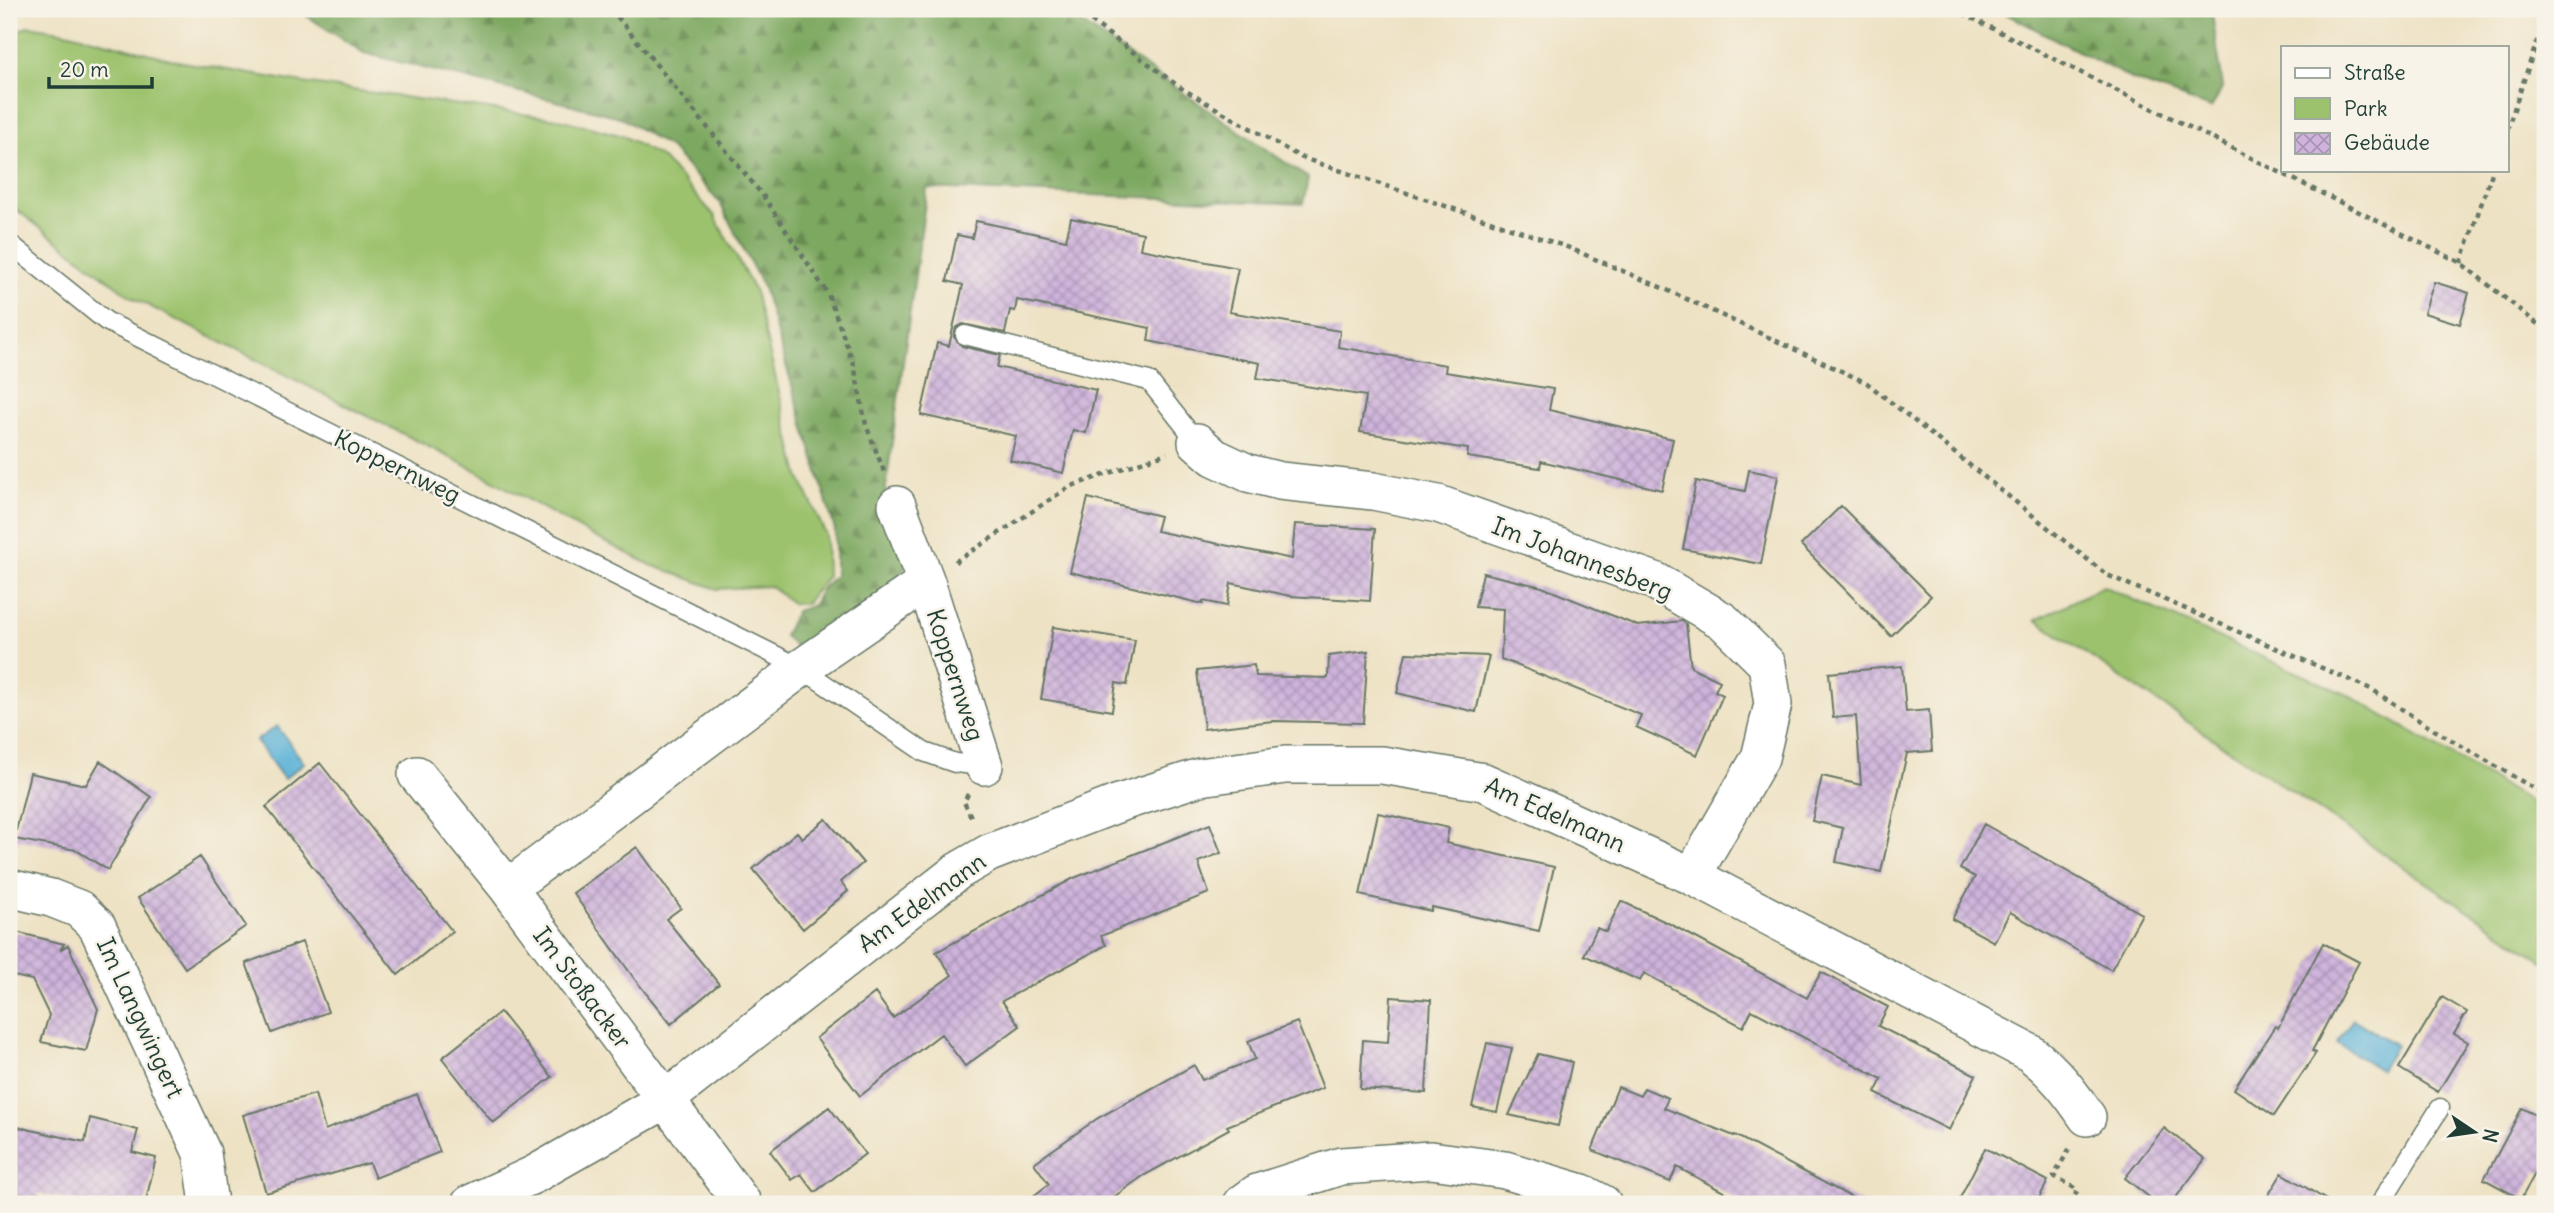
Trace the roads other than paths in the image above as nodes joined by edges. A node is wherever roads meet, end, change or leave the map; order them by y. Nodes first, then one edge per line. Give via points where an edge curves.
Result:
1 (9, 243) edge
2 (965, 335) dead end
3 (1197, 442) joint
4 (897, 505) road end
5 (926, 582) junction
6 (801, 668) junction
7 (984, 766) joint
8 (417, 775) dead end
9 (1692, 876) junction
10 (9, 888) edge
11 (508, 888) junction
12 (665, 1100) junction
13 (2440, 1108) dead end
14 (2087, 1117) road end
15 (209, 1204) edge
16 (470, 1204) edge
17 (743, 1204) edge
18 (1242, 1204) edge
19 (1603, 1204) edge
20 (2380, 1204) edge

1 - 6 lane, Koppernweg via 106,321
2 - 3 lane via 1149,381
3 - 9 street, Im Johannesberg via 1214,457 1248,473 1438,504 1655,581 1723,621 1768,664 1773,704 1760,758
4 - 5 street, Koppernweg
5 - 6 street, Koppernweg
5 - 7 street, Koppernweg
6 - 7 lane, Koppernweg via 924,751 955,763
6 - 11 street, Koppernweg
8 - 11 street, Im Stoßacker
9 - 12 street, Am Edelmann via 1484,782 1382,765 1285,765 1200,777 989,853 958,871
9 - 14 street, Am Edelmann via 2030,1053 2069,1090
10 - 15 street, Im Langwingert via 79,909 97,926 202,1153
11 - 12 street, Im Stoßacker
12 - 16 street, Am Edelmann via 535,1174
12 - 17 street, Im Stoßacker
13 - 20 lane
18 - 19 street via 1257,1193 1342,1166 1431,1160 1505,1170 1582,1193

